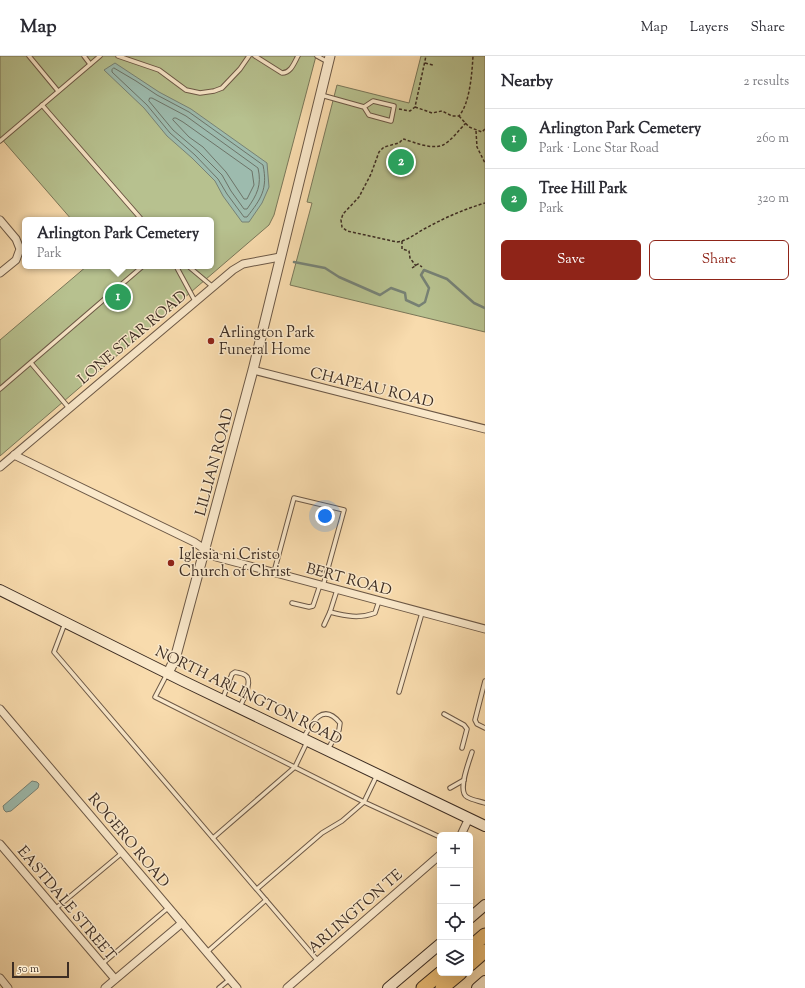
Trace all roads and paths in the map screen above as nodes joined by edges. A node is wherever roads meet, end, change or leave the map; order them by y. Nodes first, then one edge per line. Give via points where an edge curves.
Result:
1 (29, 56) edge
2 (84, 56) edge
3 (100, 56) edge
4 (118, 56) edge
5 (249, 56) edge
6 (255, 56) edge
7 (298, 56) edge
8 (317, 56) edge
9 (426, 56) edge
10 (473, 56) edge
11 (329, 59) edge
12 (425, 63) junction
13 (90, 64) junction
14 (432, 65) dead end
15 (58, 91) junction
16 (320, 95) junction
17 (42, 105) junction
18 (364, 107) junction
19 (393, 108) junction
20 (415, 108) junction
21 (459, 116) junction
22 (466, 124) junction
23 (485, 129) edge
24 (476, 131) dead end
25 (0, 141) edge
26 (485, 163) edge
27 (485, 203) edge
28 (139, 217) edge
29 (0, 220) edge
30 (402, 241) junction
31 (280, 257) junction
32 (416, 266) junction
33 (422, 267) dead end
34 (412, 268) dead end
35 (140, 269) edge
36 (178, 269) edge
37 (192, 269) edge
38 (0, 273) edge
39 (213, 287) junction
40 (195, 301) junction
41 (31, 363) junction
42 (253, 370) junction
43 (0, 389) edge
44 (69, 409) junction
45 (485, 429) edge
46 (14, 455) junction
47 (0, 467) edge
48 (205, 550) junction
49 (274, 572) junction
50 (322, 585) junction
51 (337, 589) junction
52 (0, 590) edge
53 (379, 601) junction
54 (292, 603) dead end
55 (330, 612) junction
56 (422, 613) junction
57 (65, 622) junction
58 (324, 625) dead end
59 (485, 629) edge
60 (168, 673) junction
61 (485, 681) edge
62 (399, 692) dead end
63 (222, 699) junction
64 (240, 708) junction
65 (0, 709) edge
66 (444, 714) dead end
67 (485, 728) edge
68 (306, 739) junction
69 (462, 748) dead end
70 (327, 750) junction
71 (472, 752) dead end
72 (296, 767) junction
73 (378, 774) junction
74 (464, 780) junction
75 (450, 788) dead end
76 (364, 802) junction
77 (485, 803) edge
78 (469, 818) junction
79 (485, 826) edge
80 (462, 832) edge
81 (437, 836) edge
82 (213, 838) junction
83 (0, 844) edge
84 (123, 853) junction
85 (437, 857) edge
86 (257, 889) junction
87 (266, 900) junction
88 (485, 905) edge
89 (169, 907) junction
90 (55, 909) junction
91 (473, 915) edge
92 (182, 923) junction
93 (485, 935) edge
94 (473, 945) edge
95 (437, 947) edge
96 (485, 951) edge
97 (207, 952) junction
98 (318, 961) junction
99 (473, 961) edge
100 (102, 964) junction
101 (437, 976) edge
102 (457, 976) edge
103 (458, 976) edge
104 (0, 978) edge
105 (230, 979) junction
106 (115, 980) junction
107 (485, 981) edge
108 (8, 988) edge
109 (105, 988) edge
110 (220, 988) edge
111 (238, 988) edge
112 (287, 988) edge
113 (388, 988) edge
114 (423, 988) edge
115 (442, 988) edge
116 (448, 988) edge
117 (477, 988) edge

1 - 15 lane
2 - 13 lane
3 - 13 lane
4 - 5 lane via 159,70 186,90 200,93 222,88
6 - 7 lane via 282,73 289,71
8 - 11 lane
9 - 12 path
10 - 21 path via 467,101
11 - 16 street
12 - 14 path
12 - 20 path
13 - 15 lane
15 - 17 lane
16 - 18 lane
16 - 31 street
17 - 25 lane
17 - 28 lane
18 - 19 lane via 373,101 394,106
18 - 19 lane via 369,115 391,121
19 - 20 path via 410,111
20 - 21 path
21 - 22 path
22 - 23 path via 482,132
22 - 30 path via 443,145 428,146 403,139 399,143 384,147 379,152 359,197 343,214 342,227 346,232
24 - 26 path via 477,147
27 - 30 path via 457,212
29 - 38 street via 16,239 20,249 16,260
30 - 32 path via 402,249 409,251 410,258
31 - 39 street, LONE STAR ROAD via 243,264
31 - 42 street, LILLIAN ROAD
32 - 33 path via 418,264
32 - 34 path
35 - 41 lane
36 - 40 lane
37 - 39 lane
39 - 40 street, LONE STAR ROAD
40 - 44 street, LONE STAR ROAD
41 - 43 lane
41 - 44 lane
42 - 45 street, CHAPEAU ROAD
42 - 48 street, LILLIAN ROAD
44 - 46 street, LONE STAR ROAD
46 - 47 street, LONE STAR ROAD
46 - 48 street, BERT ROAD via 194,542
48 - 49 street, BERT ROAD via 216,557
48 - 60 street, LILLIAN ROAD via 175,659
49 - 50 street, BERT ROAD
49 - 50 lane via 294,498 344,510
50 - 51 street, BERT ROAD
50 - 54 lane via 313,606
51 - 53 street, BERT ROAD
51 - 55 lane
52 - 57 main road, NORTH ARLINGTON ROAD
53 - 55 lane via 375,613 366,616 350,617
53 - 56 street, BERT ROAD
55 - 58 lane
56 - 59 street, BERT ROAD
56 - 62 lane
57 - 60 main road, NORTH ARLINGTON ROAD
57 - 82 lane via 54,652
60 - 63 main road, NORTH ARLINGTON ROAD
60 - 72 lane via 155,697
61 - 67 lane via 475,720
63 - 64 main road, NORTH ARLINGTON ROAD
63 - 64 lane via 232,674 244,674 249,680
64 - 68 main road, NORTH ARLINGTON ROAD
65 - 84 street, ROGERO ROAD
66 - 69 lane via 467,729
68 - 70 main road, NORTH ARLINGTON ROAD
68 - 70 lane via 313,722 321,715 332,716 340,723 339,730
68 - 72 lane
70 - 73 main road, NORTH ARLINGTON ROAD
71 - 74 lane
72 - 76 lane
72 - 82 lane
73 - 76 lane
73 - 78 main road, NORTH ARLINGTON ROAD
74 - 75 lane
74 - 77 lane via 463,794 467,798
76 - 81 lane
76 - 86 lane via 342,821 322,833
78 - 79 main road, NORTH ARLINGTON ROAD
78 - 80 street
82 - 86 lane
83 - 90 street, EASTDALE STREET
84 - 89 street, ROGERO ROAD
84 - 90 lane
85 - 98 street, ARLINGTON TE
86 - 87 lane
87 - 97 lane
87 - 98 lane
88 - 91 main road
89 - 92 street, ROGERO ROAD
89 - 100 lane
90 - 100 street, EASTDALE STREET
92 - 97 street, ROGERO ROAD
92 - 106 street
93 - 94 highway
95 - 113 main road
96 - 99 highway
97 - 105 street, ROGERO ROAD
98 - 112 street, ARLINGTON TE
100 - 106 street, EASTDALE STREET
101 - 114 highway
102 - 115 highway
103 - 116 highway
104 - 108 street
105 - 110 lane
105 - 111 street, ROGERO ROAD
106 - 109 street
107 - 117 main road

